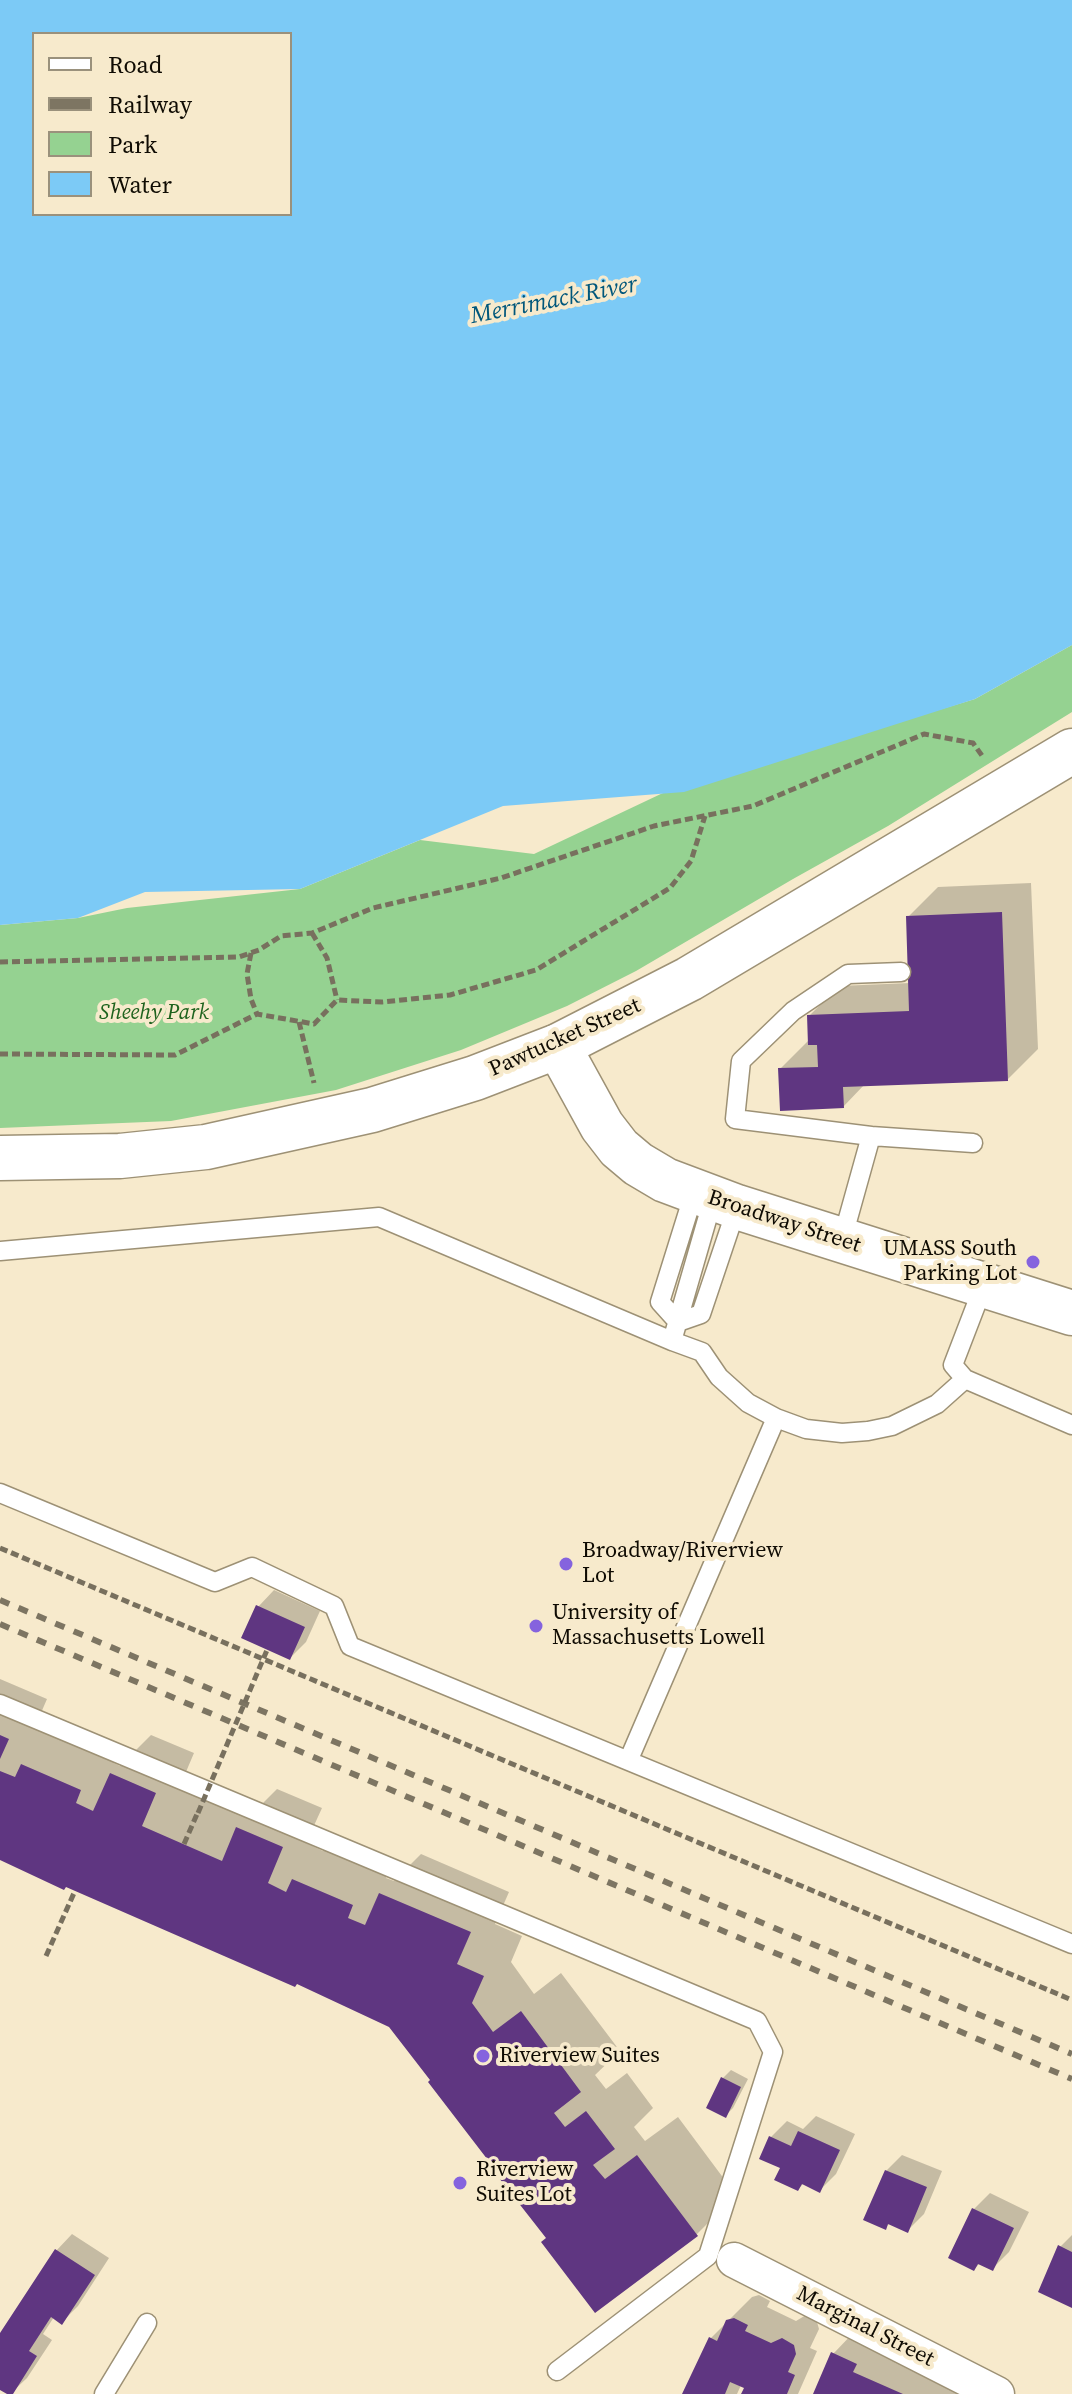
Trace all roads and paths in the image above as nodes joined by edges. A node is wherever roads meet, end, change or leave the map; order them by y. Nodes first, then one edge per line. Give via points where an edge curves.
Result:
1 (1072, 751) edge
2 (1006, 791) junction
3 (705, 816) junction
4 (312, 933) junction
5 (252, 952) junction
6 (0, 962) edge
7 (901, 972) dead end
8 (337, 1000) junction
9 (257, 1014) junction
10 (299, 1022) junction
11 (558, 1046) junction
12 (0, 1054) edge
13 (323, 1122) junction
14 (871, 1136) junction
15 (973, 1143) dead end
16 (0, 1158) edge
17 (715, 1200) junction
18 (842, 1240) junction
19 (0, 1251) edge
20 (983, 1287) junction
21 (1072, 1313) edge
22 (678, 1322) junction
23 (672, 1341) junction
24 (965, 1379) junction
25 (776, 1418) junction
26 (1072, 1425) edge
27 (0, 1493) edge
28 (0, 1548) edge
29 (258, 1657) junction
30 (0, 1704) edge
31 (629, 1759) junction
32 (184, 1844) dead end
33 (74, 1893) dead end
34 (1072, 1944) edge
35 (46, 1956) dead end
36 (1072, 2000) edge
37 (734, 2260) dead end
38 (147, 2323) dead end
39 (557, 2371) dead end
40 (104, 2394) edge
41 (997, 2394) edge

1 - 2 main road, Pawtucket Street
2 - 3 path via 973,743 924,734 753,806
2 - 11 main road, Pawtucket Street via 689,979
3 - 4 path via 654,826 501,878 373,908
3 - 8 path via 691,861 670,888 536,970 450,995
4 - 5 path via 281,936
4 - 8 path via 327,958
5 - 6 path via 239,957
5 - 9 path via 247,974
7 - 14 lane via 848,974 793,1011 741,1061 735,1119
8 - 10 path via 314,1024
9 - 10 path
9 - 12 path via 175,1055
10 - 13 path
11 - 13 main road, Pawtucket Street via 475,1078
11 - 17 main road, Broadway Street via 619,1148 665,1180
13 - 16 main road, Pawtucket Street via 206,1147 120,1156
14 - 15 lane
14 - 18 lane
17 - 18 main road, Broadway Street
17 - 22 lane via 701,1314
17 - 22 lane via 660,1302
18 - 20 main road, Broadway Street
19 - 23 lane via 379,1217
20 - 21 main road, Broadway Street
20 - 24 lane via 953,1365
22 - 23 lane
23 - 25 lane via 702,1352 719,1377 748,1403
24 - 25 lane via 937,1404 892,1426 868,1431 806,1429
24 - 26 lane
25 - 31 lane
27 - 31 lane via 215,1582 252,1567 334,1606 350,1646
28 - 29 path
29 - 32 path, bridge via 266,1652
29 - 36 path
30 - 39 lane via 757,2021 773,2052 708,2256
31 - 34 lane
33 - 35 path
37 - 41 street, Marginal Street
38 - 40 lane

